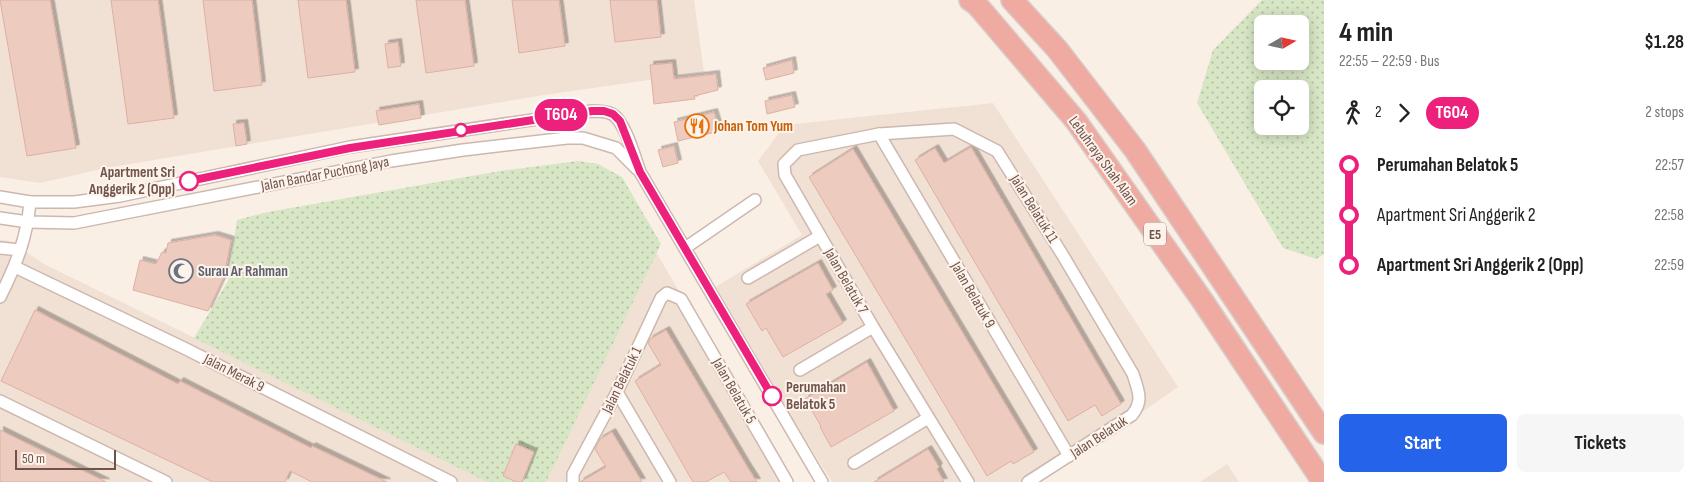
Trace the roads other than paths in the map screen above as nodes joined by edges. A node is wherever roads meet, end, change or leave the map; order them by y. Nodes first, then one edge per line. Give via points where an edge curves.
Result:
1 (970, 0) edge
2 (1012, 0) edge
3 (879, 134) junction
4 (640, 172) junction
5 (0, 197) edge
6 (755, 200) dead end
7 (30, 202) junction
8 (0, 218) edge
9 (28, 222) junction
10 (820, 236) junction
11 (0, 248) edge
12 (684, 248) junction
13 (20, 250) junction
14 (15, 267) junction
15 (748, 278) dead end
16 (0, 297) edge
17 (681, 300) joint
18 (873, 327) junction
19 (800, 370) dead end
20 (1133, 374) joint
21 (617, 392) junction
22 (0, 401) edge
23 (928, 418) junction
24 (1324, 433) edge
25 (1069, 456) junction
26 (854, 462) dead end
27 (166, 482) edge
28 (451, 482) edge
29 (572, 482) edge
30 (670, 482) edge
31 (787, 482) edge
32 (822, 482) edge
33 (968, 482) edge
34 (1028, 482) edge
35 (1323, 482) edge

1 - 35 highway, Lebuhraya Shah Alam / E5 via 1076,121 1202,300
2 - 24 highway, Lebuhraya Shah Alam / E5 via 1057,49 1134,150
3 - 10 street, Jalan Belatuk 7 via 798,150 784,164 784,175
3 - 20 street, Jalan Belatuk 11 via 954,129 997,151
3 - 25 street, Jalan Belatuk 9
4 - 7 street, Jalan Bandar Puchong Jaya via 620,121 613,114 592,111 350,148 120,196 74,202
4 - 9 street, Jalan Bandar Puchong Jaya via 616,148 583,138 567,138 391,161 74,223
4 - 12 street, Jalan Bandar Puchong Jaya
5 - 7 street, Jalan Bandar Puchong Jaya
6 - 12 street
7 - 9 street
8 - 9 street, Jalan Bandar Puchong Jaya
9 - 13 street
10 - 15 street
10 - 18 street, Jalan Belatuk 7
11 - 13 street
12 - 32 street, Jalan Bandar Puchong Jaya
13 - 14 street
14 - 16 street
14 - 28 street, Jalan Merak 9
17 - 21 street, Jalan Belatuk 1 via 667,293 661,298
17 - 31 street, Jalan Belatuk 5
18 - 19 street
18 - 23 street, Jalan Belatuk 7
20 - 25 street, Jalan Belatuk via 1140,396 1132,415
21 - 29 street, Jalan Belatuk 1 via 573,474
21 - 30 street
22 - 27 street
23 - 26 street
23 - 33 street, Jalan Belatuk 7
25 - 34 street, Jalan Belatuk

